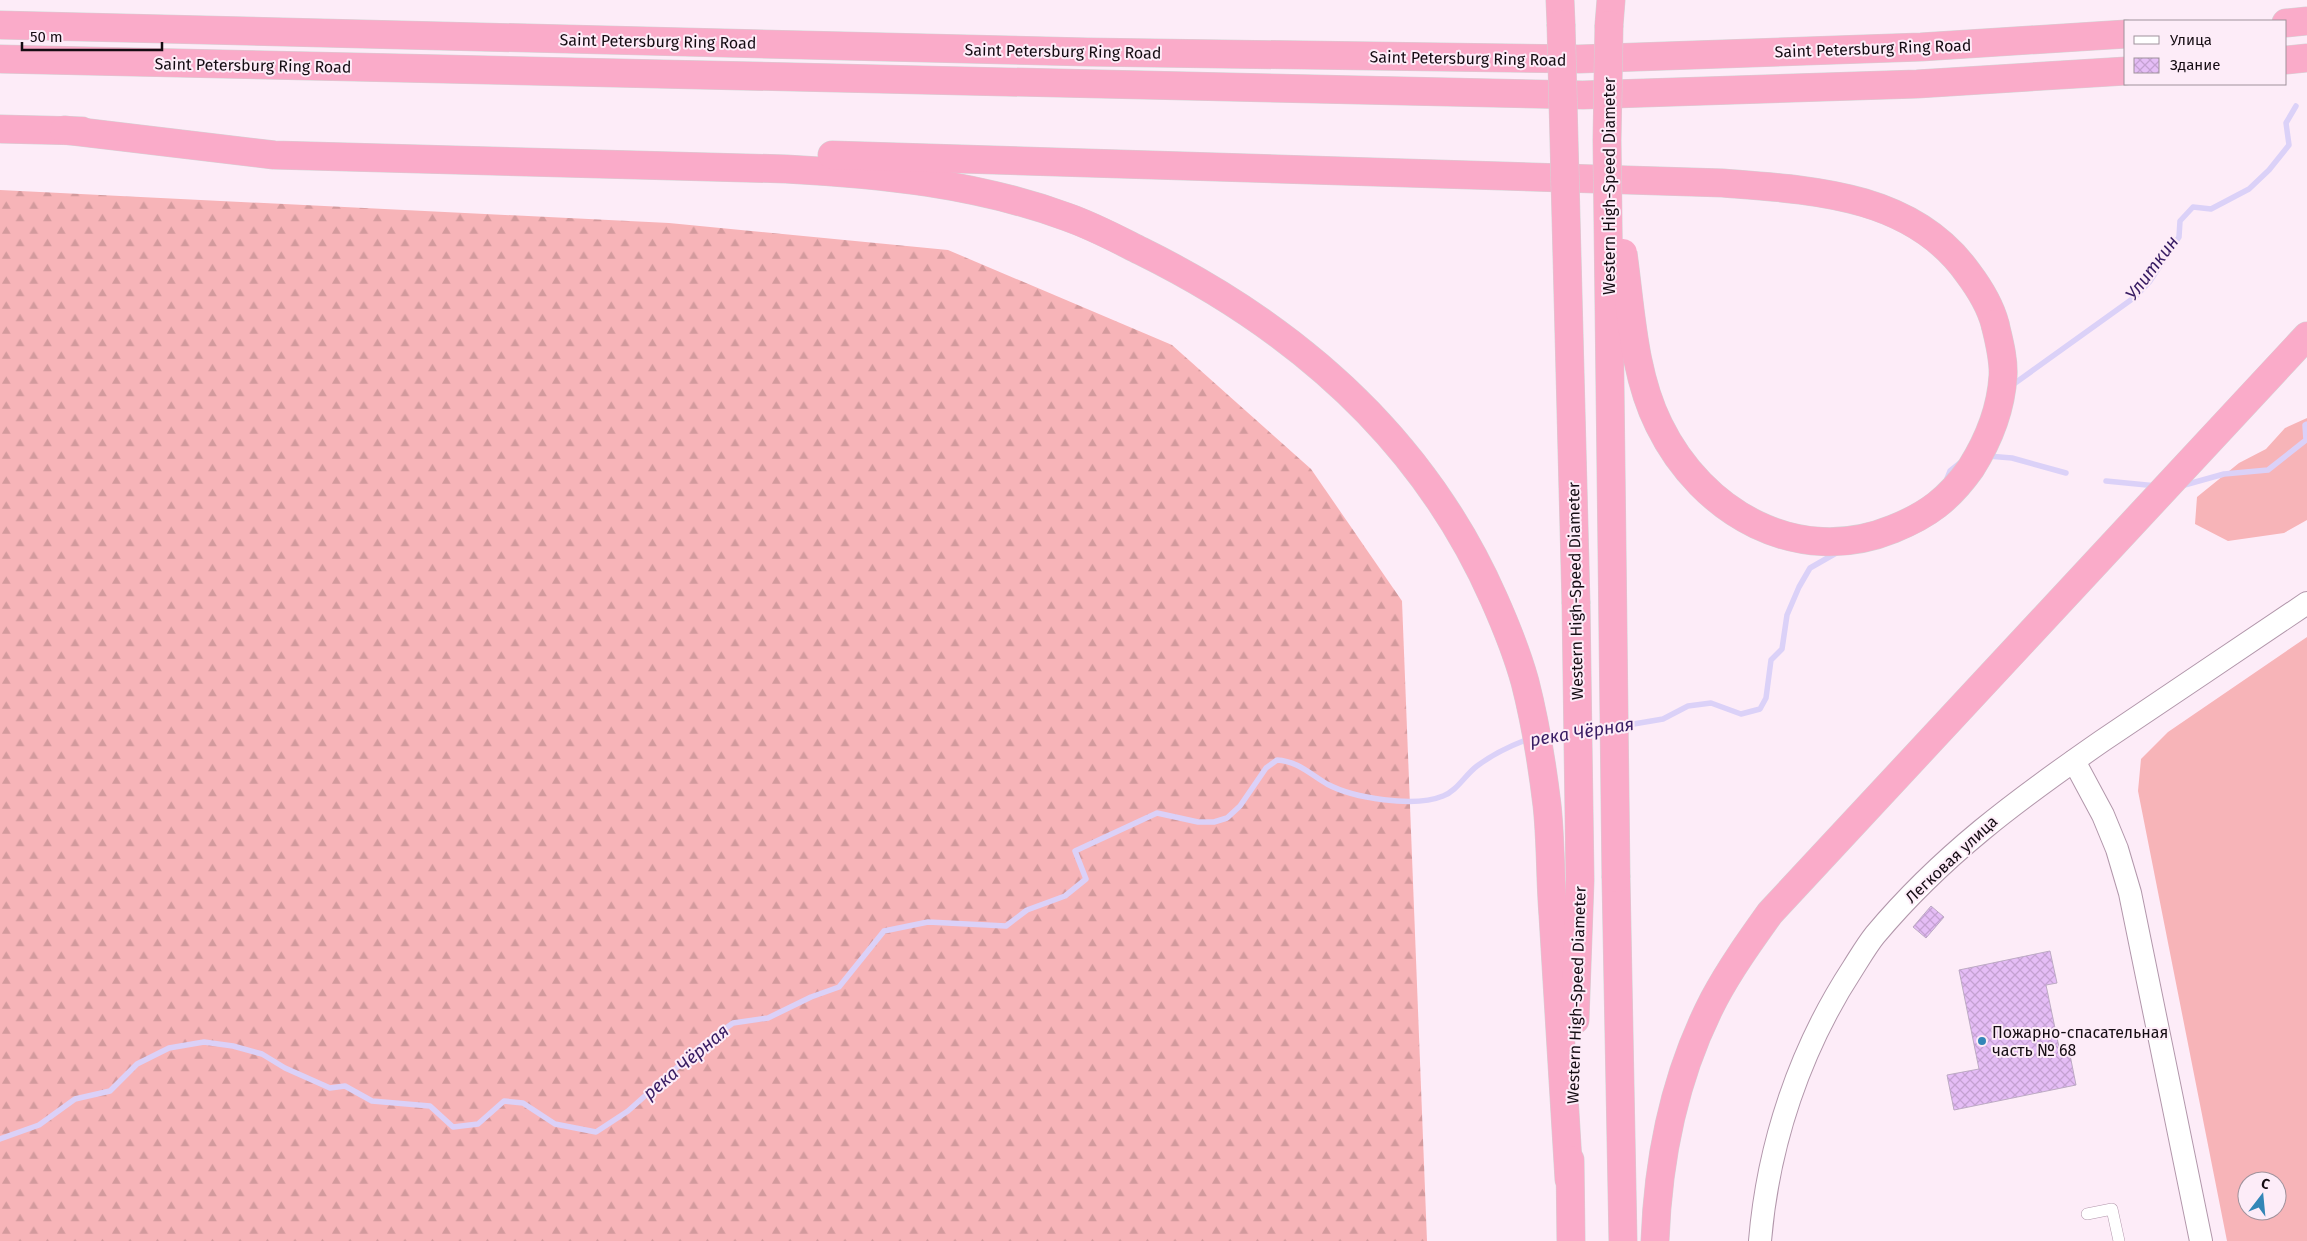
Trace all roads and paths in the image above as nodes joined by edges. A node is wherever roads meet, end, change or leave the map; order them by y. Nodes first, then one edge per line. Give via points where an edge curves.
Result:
1 (1560, 0) edge
2 (1609, 8) edge
3 (2307, 21) edge
4 (2287, 23) edge
5 (0, 26) edge
6 (2124, 34) edge
7 (2307, 58) edge
8 (0, 60) edge
9 (2287, 60) edge
10 (2124, 71) edge
11 (0, 129) edge
12 (64, 130) junction
13 (1607, 140) junction
14 (2307, 336) edge
15 (2307, 603) edge
16 (2074, 761) junction
17 (1569, 1179) junction
18 (2087, 1214) dead end
19 (1571, 1241) edge
20 (1624, 1241) edge
21 (1655, 1241) edge
22 (1760, 1241) edge
23 (2119, 1241) edge
24 (2201, 1241) edge

1 - 17 highway, Western High-Speed Diameter, bridge via 1580,880
2 - 13 highway, Western High-Speed Diameter, bridge
3 - 4 highway
5 - 6 highway, Saint Petersburg Ring Road via 1097,52 1579,59 1921,47
7 - 9 highway
8 - 10 highway, Saint Petersburg Ring Road via 1583,95 1917,84
11 - 12 highway
12 - 13 highway, bridge via 1713,182 1828,193 1861,200 1897,214 1930,233 1957,257 1980,290 1995,324 2002,376 1990,435 1960,484 1934,509 1876,536 1844,543 1792,539 1736,514 1710,495 1684,465 1659,425 1638,361
12 - 17 highway via 274,156 786,169 847,172 936,184 1026,204 1102,232 1202,283 1296,346 1340,383 1383,427 1437,495 1476,558 1510,637 1534,724 1547,806
13 - 20 highway, Western High-Speed Diameter, bridge
14 - 21 highway via 1770,913 1714,999 1681,1078 1666,1134
15 - 16 street, Легковая улица
16 - 22 street, Легковая улица via 2002,812 1921,883 1874,937 1834,997 1809,1046 1778,1135
16 - 24 street via 2103,815 2130,893
17 - 19 highway, Western High-Speed Diameter
18 - 23 lane via 2112,1209

